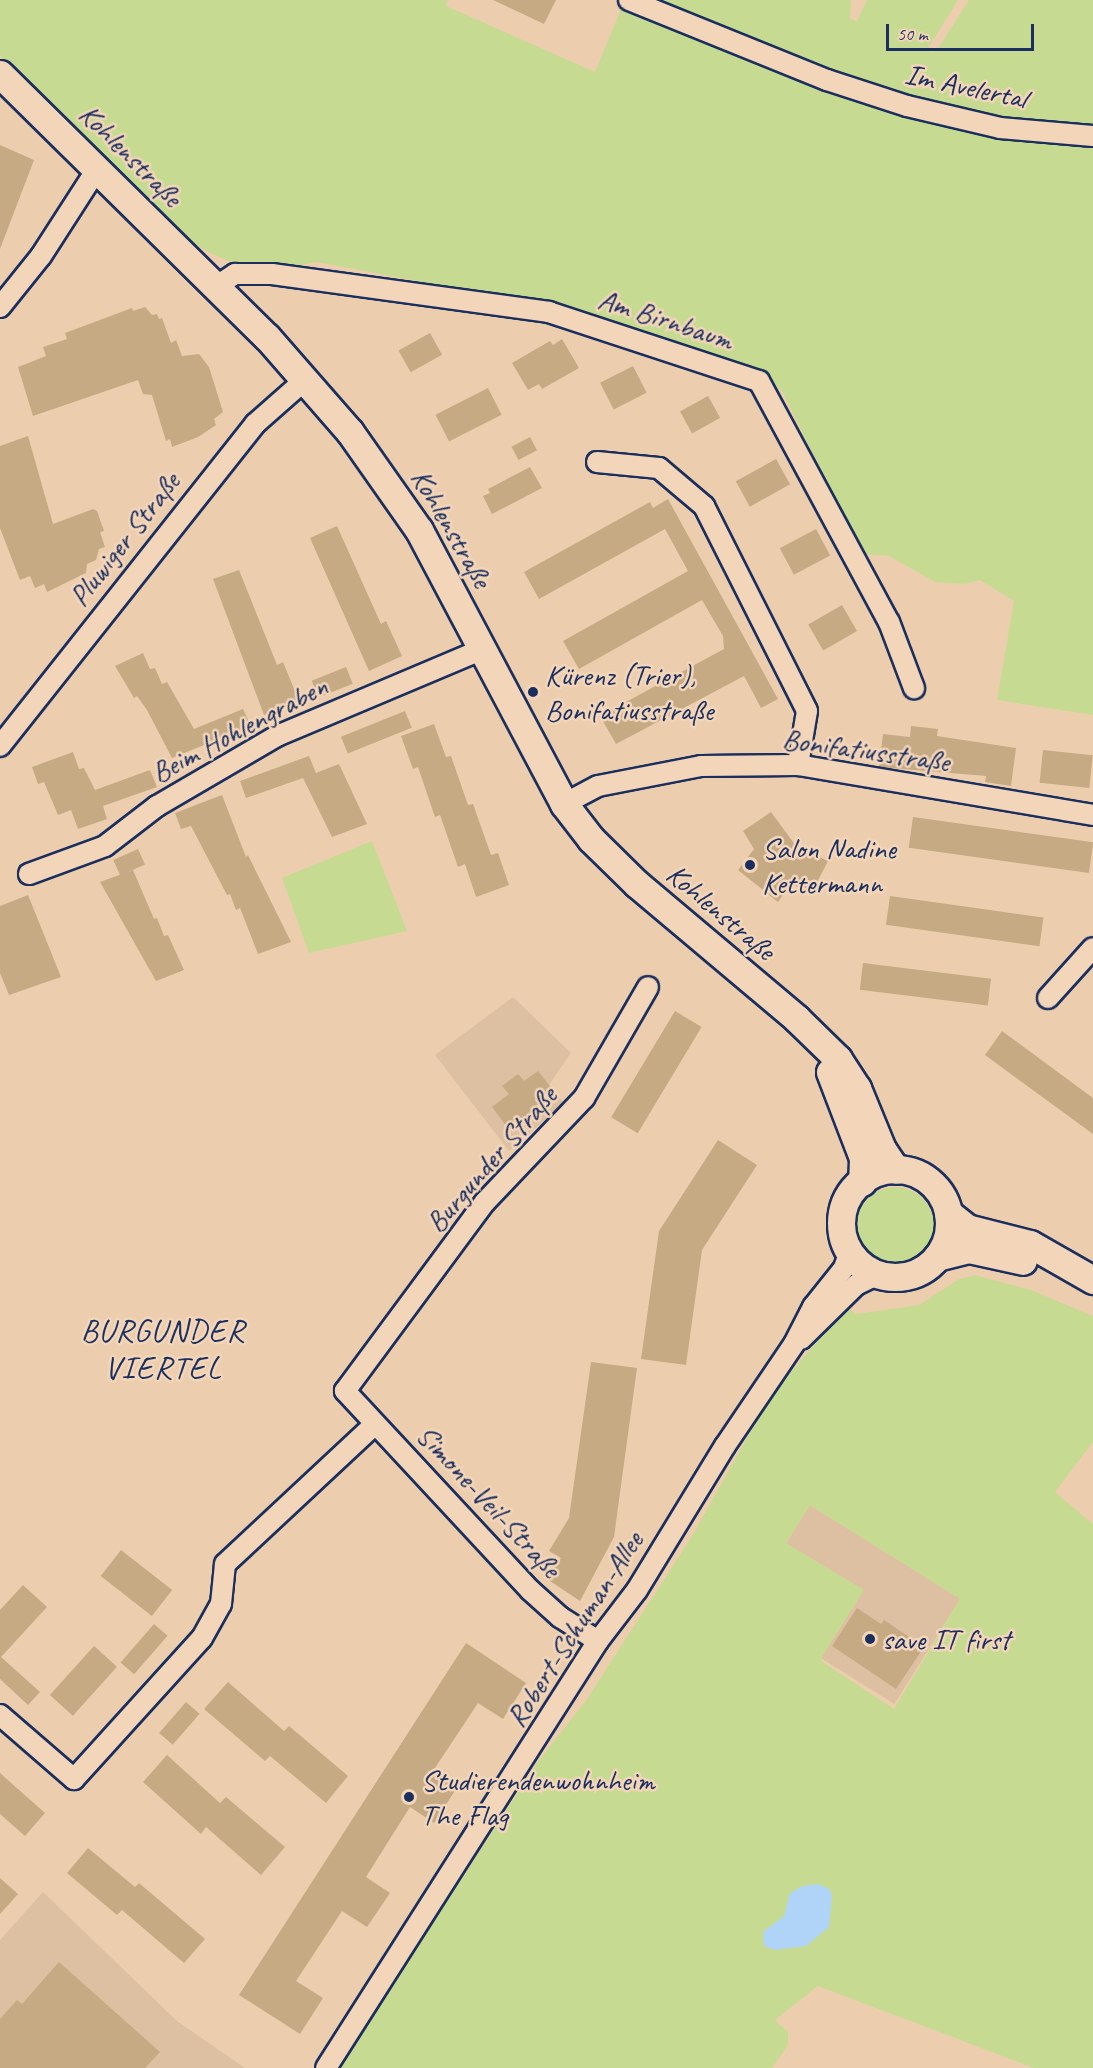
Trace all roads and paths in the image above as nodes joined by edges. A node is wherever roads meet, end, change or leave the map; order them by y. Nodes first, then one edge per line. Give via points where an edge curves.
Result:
1 (628, 0) edge
2 (0, 74) edge
3 (1093, 136) edge
4 (97, 169) junction
5 (217, 286) junction
6 (0, 307) edge
7 (306, 379) junction
8 (597, 462) dead end
9 (483, 649) junction
10 (914, 688) dead end
11 (0, 746) edge
12 (798, 765) junction
13 (564, 804) junction
14 (1093, 815) edge
15 (29, 874) dead end
16 (1093, 948) edge
17 (648, 987) dead end
18 (1048, 998) dead end
19 (814, 1035) junction
20 (896, 1170) junction
21 (862, 1182) junction
22 (948, 1213) junction
23 (850, 1251) junction
24 (937, 1257) junction
25 (879, 1274) junction
26 (1082, 1275) edge
27 (794, 1344) junction
28 (345, 1391) joint
29 (375, 1424) junction
30 (598, 1641) junction
31 (0, 1715) edge
32 (326, 2068) edge

1 - 3 street, Im Avelertal via 827,80 907,106 1000,128
2 - 4 main road, Kohlenstraße
4 - 5 main road, Kohlenstraße
4 - 6 street via 41,256
5 - 7 main road, Kohlenstraße
5 - 10 street, Am Birnbaum via 235,274 272,274 549,312 759,381 889,622
7 - 9 main road, Kohlenstraße via 401,501
7 - 11 street, Pluwiger Straße via 255,424
8 - 12 street via 659,468 705,506 807,711
9 - 13 main road, Kohlenstraße
9 - 15 street, Beim Hohlengraben via 277,736 157,806 105,846
12 - 13 street, Bonifatiusstraße via 701,766 598,786
12 - 14 street, Bonifatiusstraße
13 - 19 main road, Kohlenstraße via 591,839 637,884
16 - 18 street
17 - 28 street, Burgunder Straße via 584,1098 485,1202
19 - 20 main road, Kohlenstraße via 848,1072 882,1149
19 - 21 main road, Kohlenstraße via 861,1149
20 - 21 main road via 880,1172
20 - 22 main road via 930,1182 943,1198
21 - 23 main road via 849,1197 842,1217
22 - 24 main road via 947,1236
22 - 26 main road via 967,1228 1030,1244
23 - 25 main road via 862,1265
23 - 27 street, Robert-Schuman-Allee via 844,1268 813,1307
24 - 25 main road via 910,1274
24 - 26 main road via 969,1249
25 - 27 street, Robert-Schuman-Allee via 856,1286
27 - 30 street, Robert-Schuman-Allee via 725,1446 637,1590
28 - 29 street, Simone-Veil-Straße
29 - 30 street, Simone-Veil-Straße via 530,1590 560,1617
29 - 31 street via 225,1564 221,1604 202,1638 74,1779
30 - 32 street, Robert-Schuman-Allee

